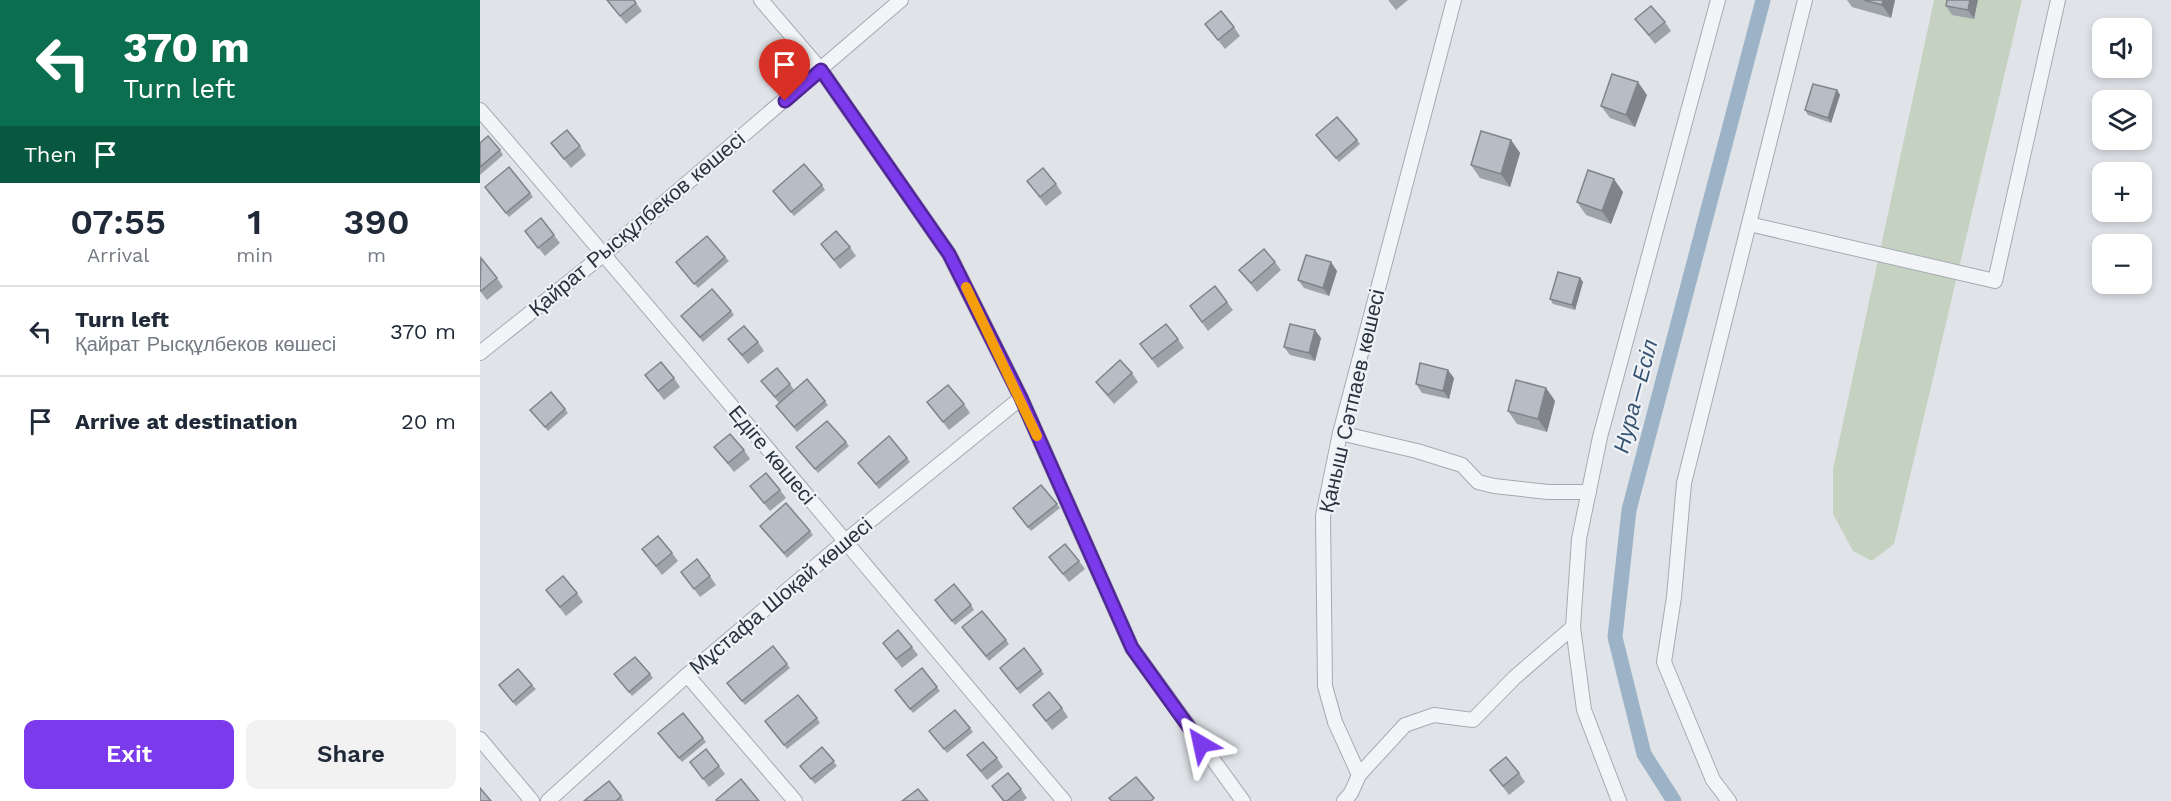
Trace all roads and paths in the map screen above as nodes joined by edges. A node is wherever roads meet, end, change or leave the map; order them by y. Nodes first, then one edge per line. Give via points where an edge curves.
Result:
1 (761, 0) edge
2 (901, 0) edge
3 (1454, 0) edge
4 (1718, 0) edge
5 (1805, 0) edge
6 (2058, 0) edge
7 (821, 70) junction
8 (480, 110) edge
9 (1749, 224) junction
10 (604, 254) junction
11 (480, 353) edge
12 (1021, 398) junction
13 (1340, 433) junction
14 (1589, 492) junction
15 (844, 542) junction
16 (1573, 627) junction
17 (687, 675) junction
18 (480, 739) edge
19 (1359, 775) junction
20 (532, 801) edge
21 (548, 801) edge
22 (795, 801) edge
23 (1064, 801) edge
24 (1243, 801) edge
25 (1344, 801) edge
26 (1619, 801) edge
27 (1729, 801) edge

1 - 7 street
2 - 7 street, Қайрат Рысқұлбеков көшесі
3 - 13 street, Қаныш Сәтпаев көшесі
4 - 14 street via 1600,437
5 - 9 street
6 - 9 street via 1995,281
7 - 10 street, Қайрат Рысқұлбеков көшесі
7 - 12 street via 949,254
8 - 10 street, Едіге көшесі
9 - 27 street via 1684,483 1664,662 1713,780
10 - 11 street, Қайрат Рысқұлбеков көшесі
10 - 15 street, Едіге көшесі
12 - 15 street, Мұстафа Шоқай көшесі
12 - 24 street via 1132,648
13 - 14 street via 1462,465 1478,482 1494,486
13 - 19 street, Қаныш Сәтпаев көшесі via 1323,516 1325,686 1335,722
14 - 16 street via 1579,539
15 - 17 street, Мұстафа Шоқай көшесі
15 - 23 street, Едіге көшесі
16 - 19 street via 1473,720 1434,715 1405,725
16 - 26 street via 1584,710
17 - 21 street, Мұстафа Шоқай көшесі
17 - 22 street
18 - 20 street
19 - 25 street

